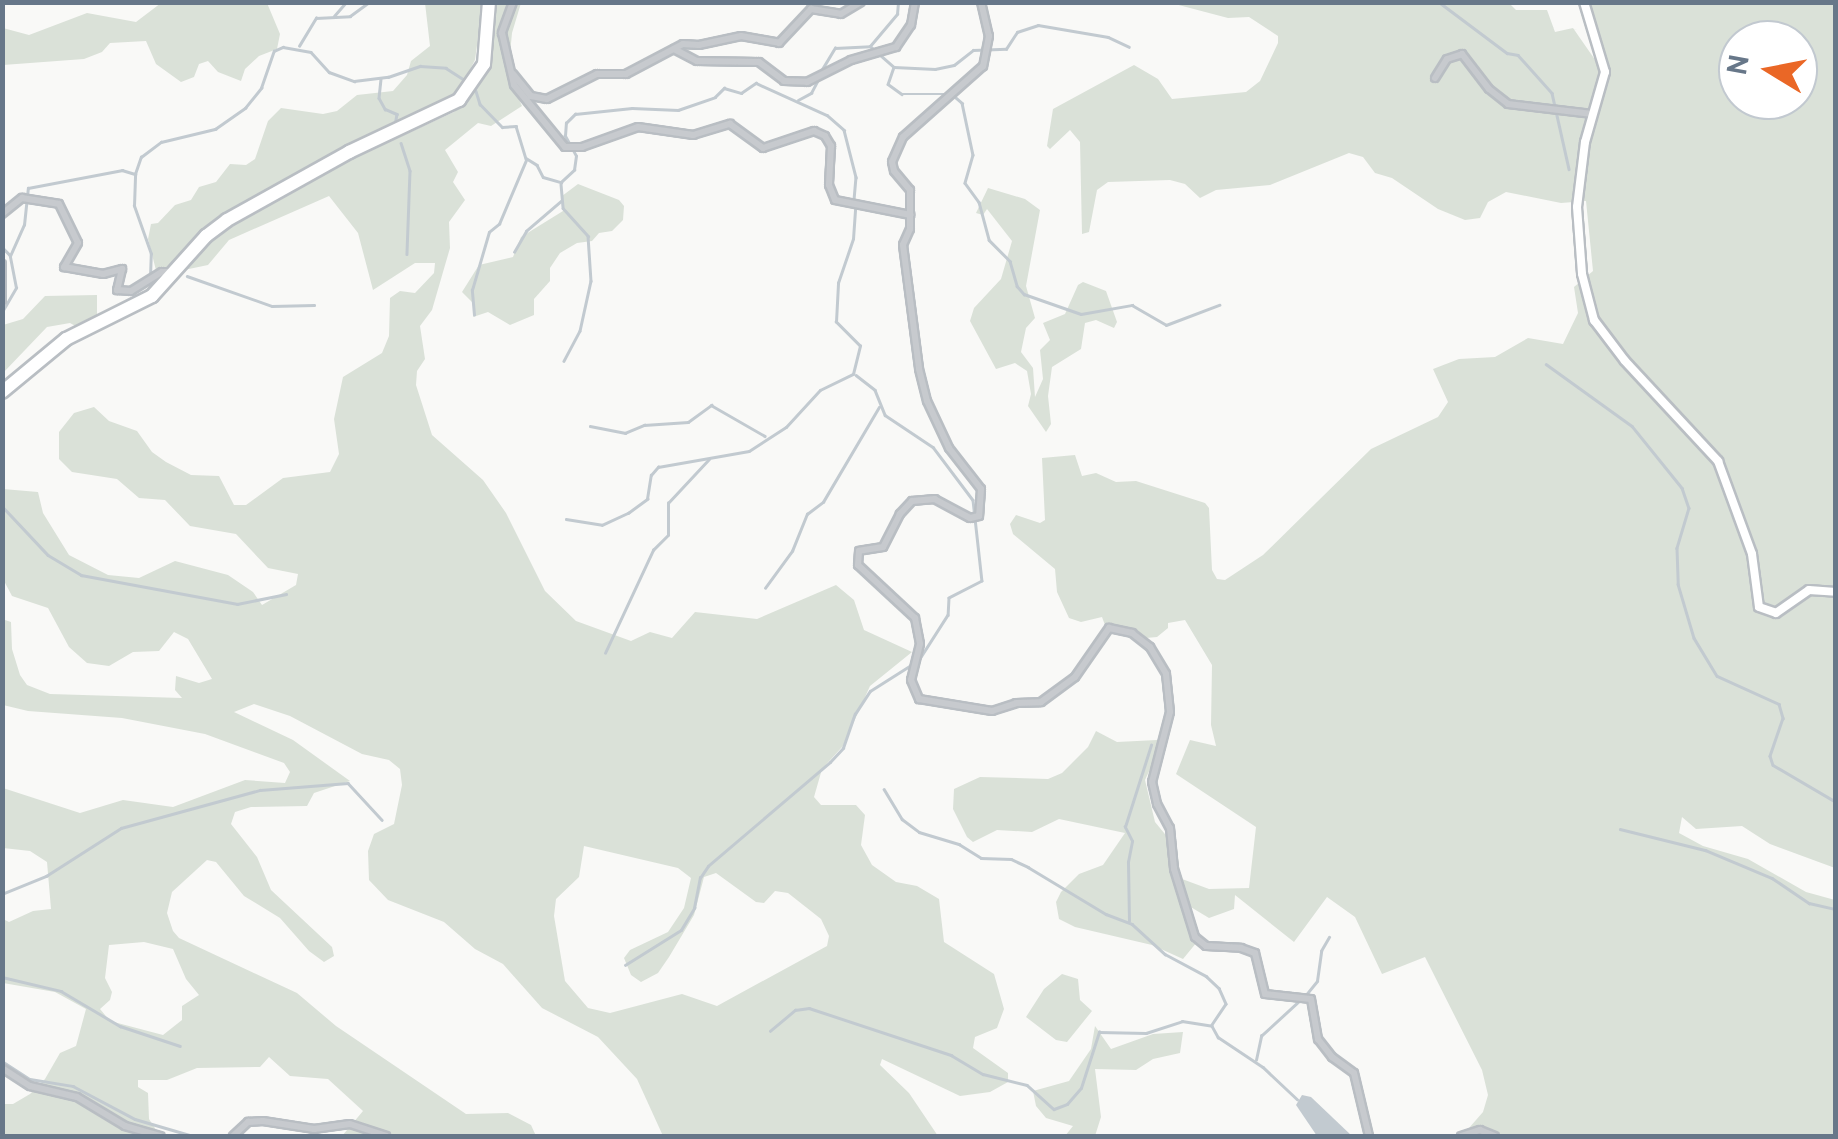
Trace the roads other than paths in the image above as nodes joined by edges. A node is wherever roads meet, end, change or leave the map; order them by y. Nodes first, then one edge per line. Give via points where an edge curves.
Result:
1 (489, 2) edge
2 (513, 2) edge
3 (861, 2) edge
4 (914, 2) edge
5 (981, 2) edge
6 (1584, 2) edge
7 (673, 48) junction
8 (509, 69) junction
9 (1434, 78) dead end
10 (1592, 114) junction
11 (2, 214) edge
12 (911, 214) junction
13 (2, 264) edge
14 (175, 272) junction
15 (2, 300) edge
16 (2, 392) edge
17 (1836, 592) edge
18 (2, 1068) edge
19 (161, 1136) edge
20 (232, 1136) edge
21 (386, 1136) edge
22 (1369, 1136) edge
23 (1461, 1136) edge
24 (1494, 1136) edge

1 - 14 highway via 484,64 459,100 226,220
2 - 8 street via 503,24
3 - 7 street via 841,14 811,9 779,43 727,36
4 - 7 street via 910,26 896,47 807,82 784,81 759,62 697,62
5 - 12 street via 989,36 983,66 935,105 895,151 893,167 909,186
6 - 10 street via 1605,72
7 - 8 street via 626,74 596,74 543,100
8 - 12 street via 518,94 565,147 638,127 693,135 730,124 763,148 814,131 832,146 829,185 836,200
9 - 10 street via 1447,59 1462,54 1508,104
10 - 17 street via 1577,223 1594,320 1718,461 1752,554 1759,607 1776,613 1809,590
11 - 14 street via 22,198 60,204 78,245 64,267 103,274 122,269 117,290 131,291 162,272
12 - 22 street via 902,245 919,369 942,434 982,494 974,518 939,500 912,501 883,547 858,554 862,573 915,618 915,697 992,712 1041,702 1074,678 1109,628 1132,633 1150,647 1166,674 1170,712 1152,782 1170,828 1174,869 1195,938 1206,946 1255,953 1265,994 1311,1000 1318,1039 1354,1073
13 - 15 street
14 - 16 highway via 152,296 66,339
18 - 19 street via 30,1086 78,1097 125,1126
20 - 21 street via 248,1122 263,1121 320,1129 350,1124
23 - 24 street via 1480,1130

